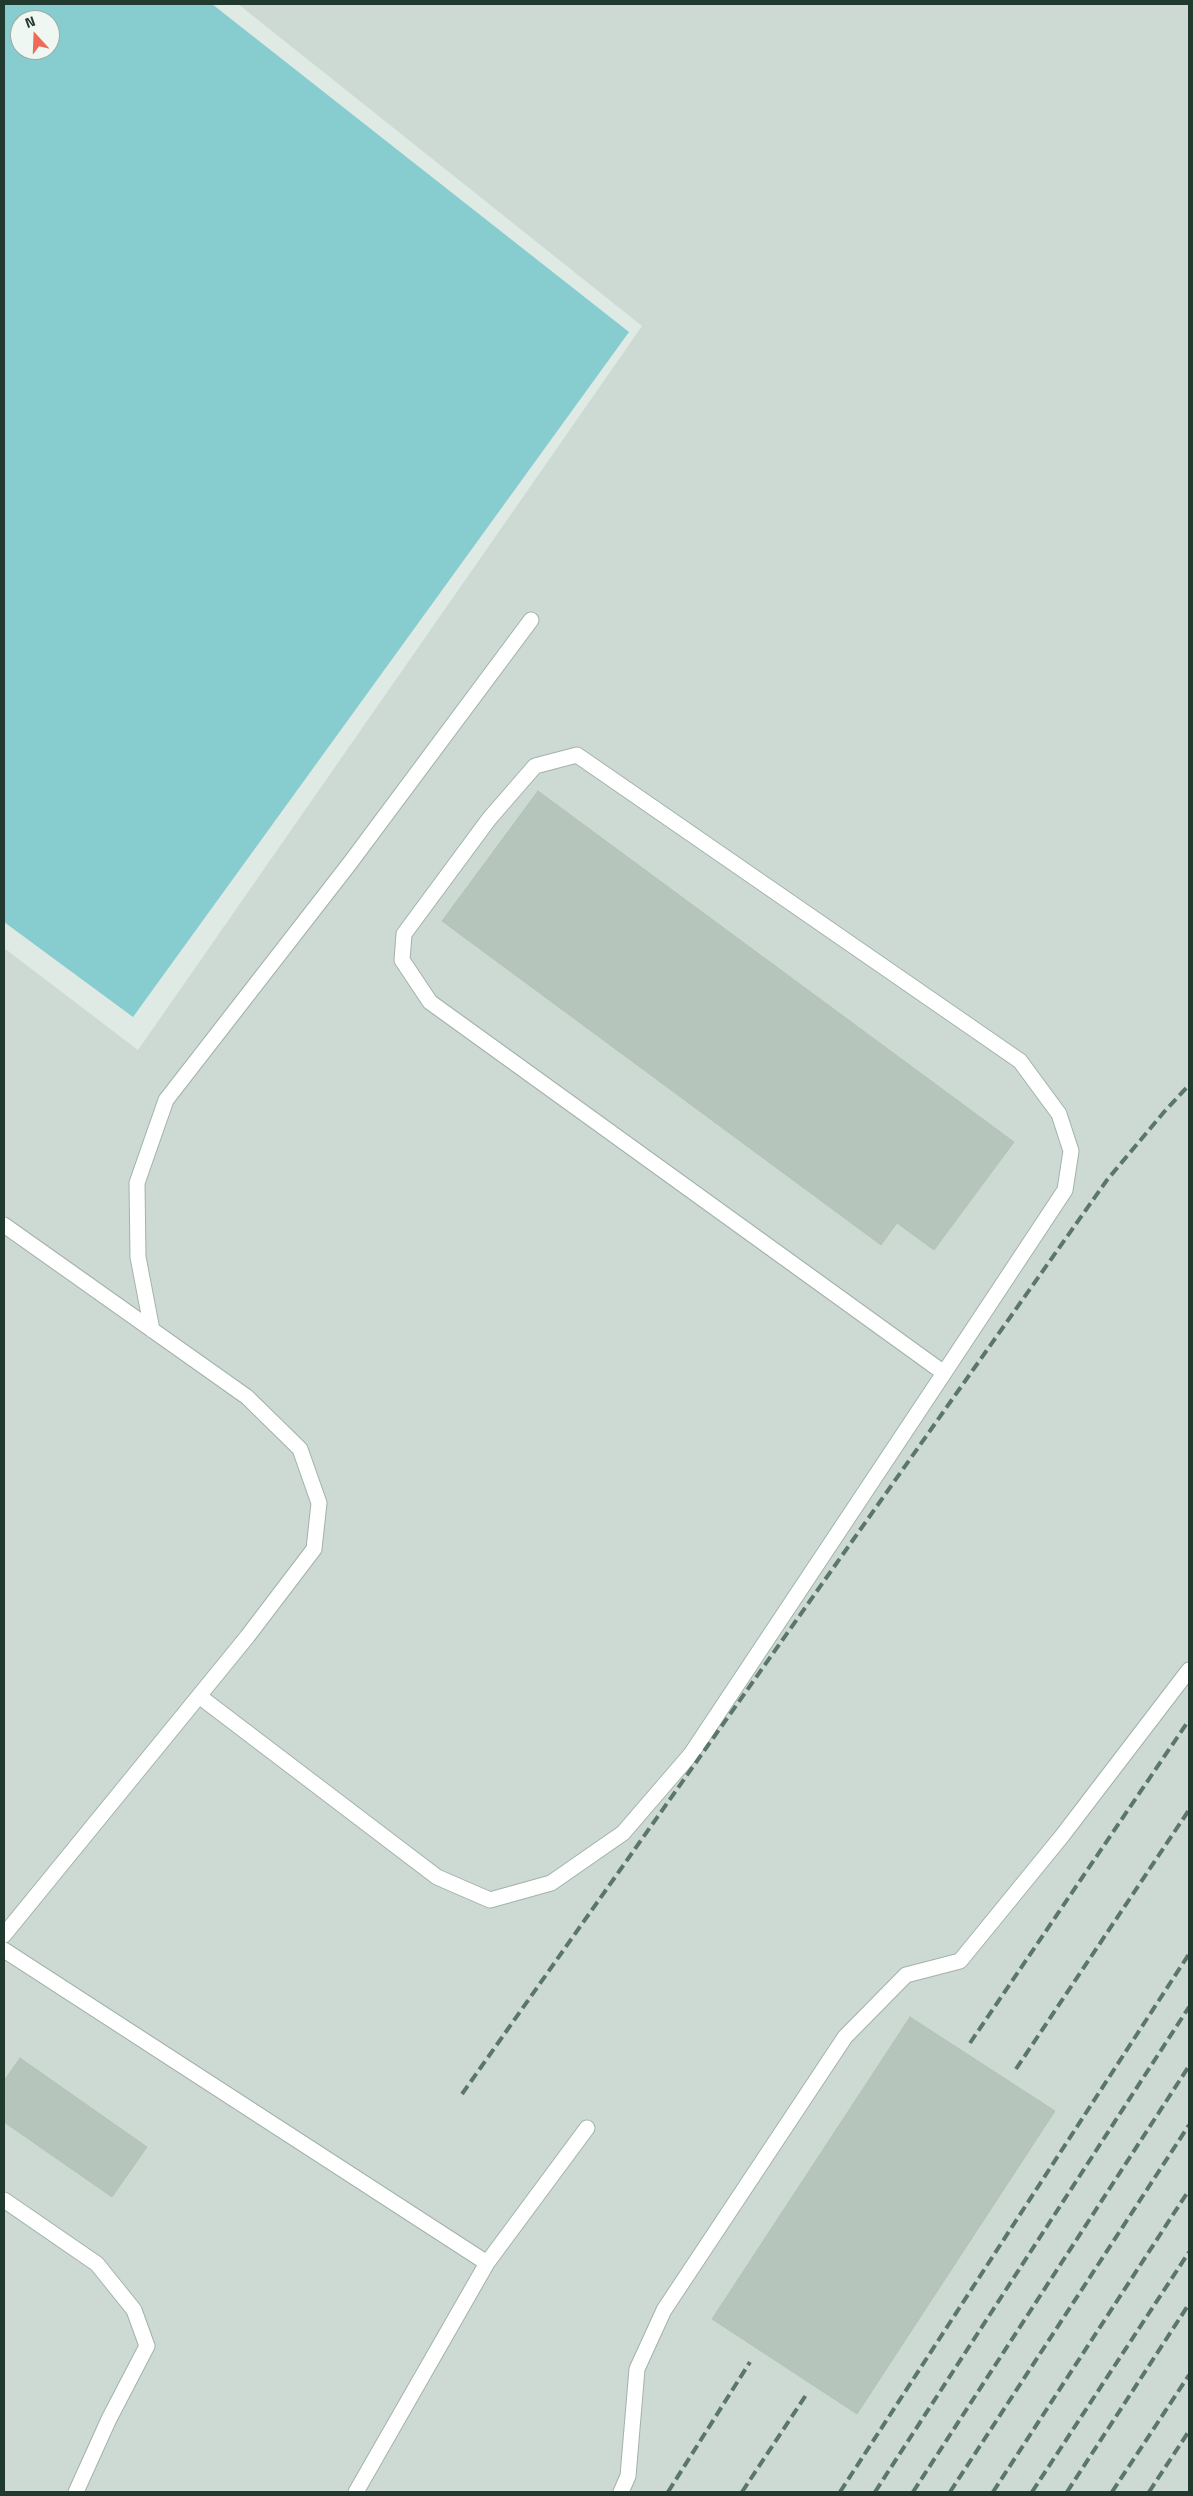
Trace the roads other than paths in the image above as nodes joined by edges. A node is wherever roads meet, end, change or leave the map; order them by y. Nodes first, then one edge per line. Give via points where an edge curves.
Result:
1 (531, 620) dead end
2 (4, 1225) edge
3 (152, 1330) junction
4 (944, 1373) junction
5 (1189, 1670) edge
6 (199, 1696) junction
7 (4, 1935) edge
8 (4, 1950) edge
9 (587, 2128) dead end
10 (4, 2200) edge
11 (487, 2263) junction
12 (76, 2492) edge
13 (356, 2492) edge
14 (621, 2492) edge

1 - 3 lane via 350,863 166,1100 137,1183 138,1257
2 - 3 lane
3 - 6 lane via 247,1397 300,1449 319,1503 314,1549
4 - 4 lane via 1065,1190 1071,1152 1059,1114 1020,1061 576,755 535,766 488,819 404,934 402,960 430,1002
4 - 6 lane via 691,1754 623,1833 551,1883 490,1900 437,1877
5 - 14 lane via 1062,1836 960,1961 906,1974 845,2037 664,2310 637,2369 628,2476
6 - 7 lane
8 - 11 lane
9 - 11 lane
10 - 12 lane via 97,2264 134,2310 147,2346
11 - 13 lane

